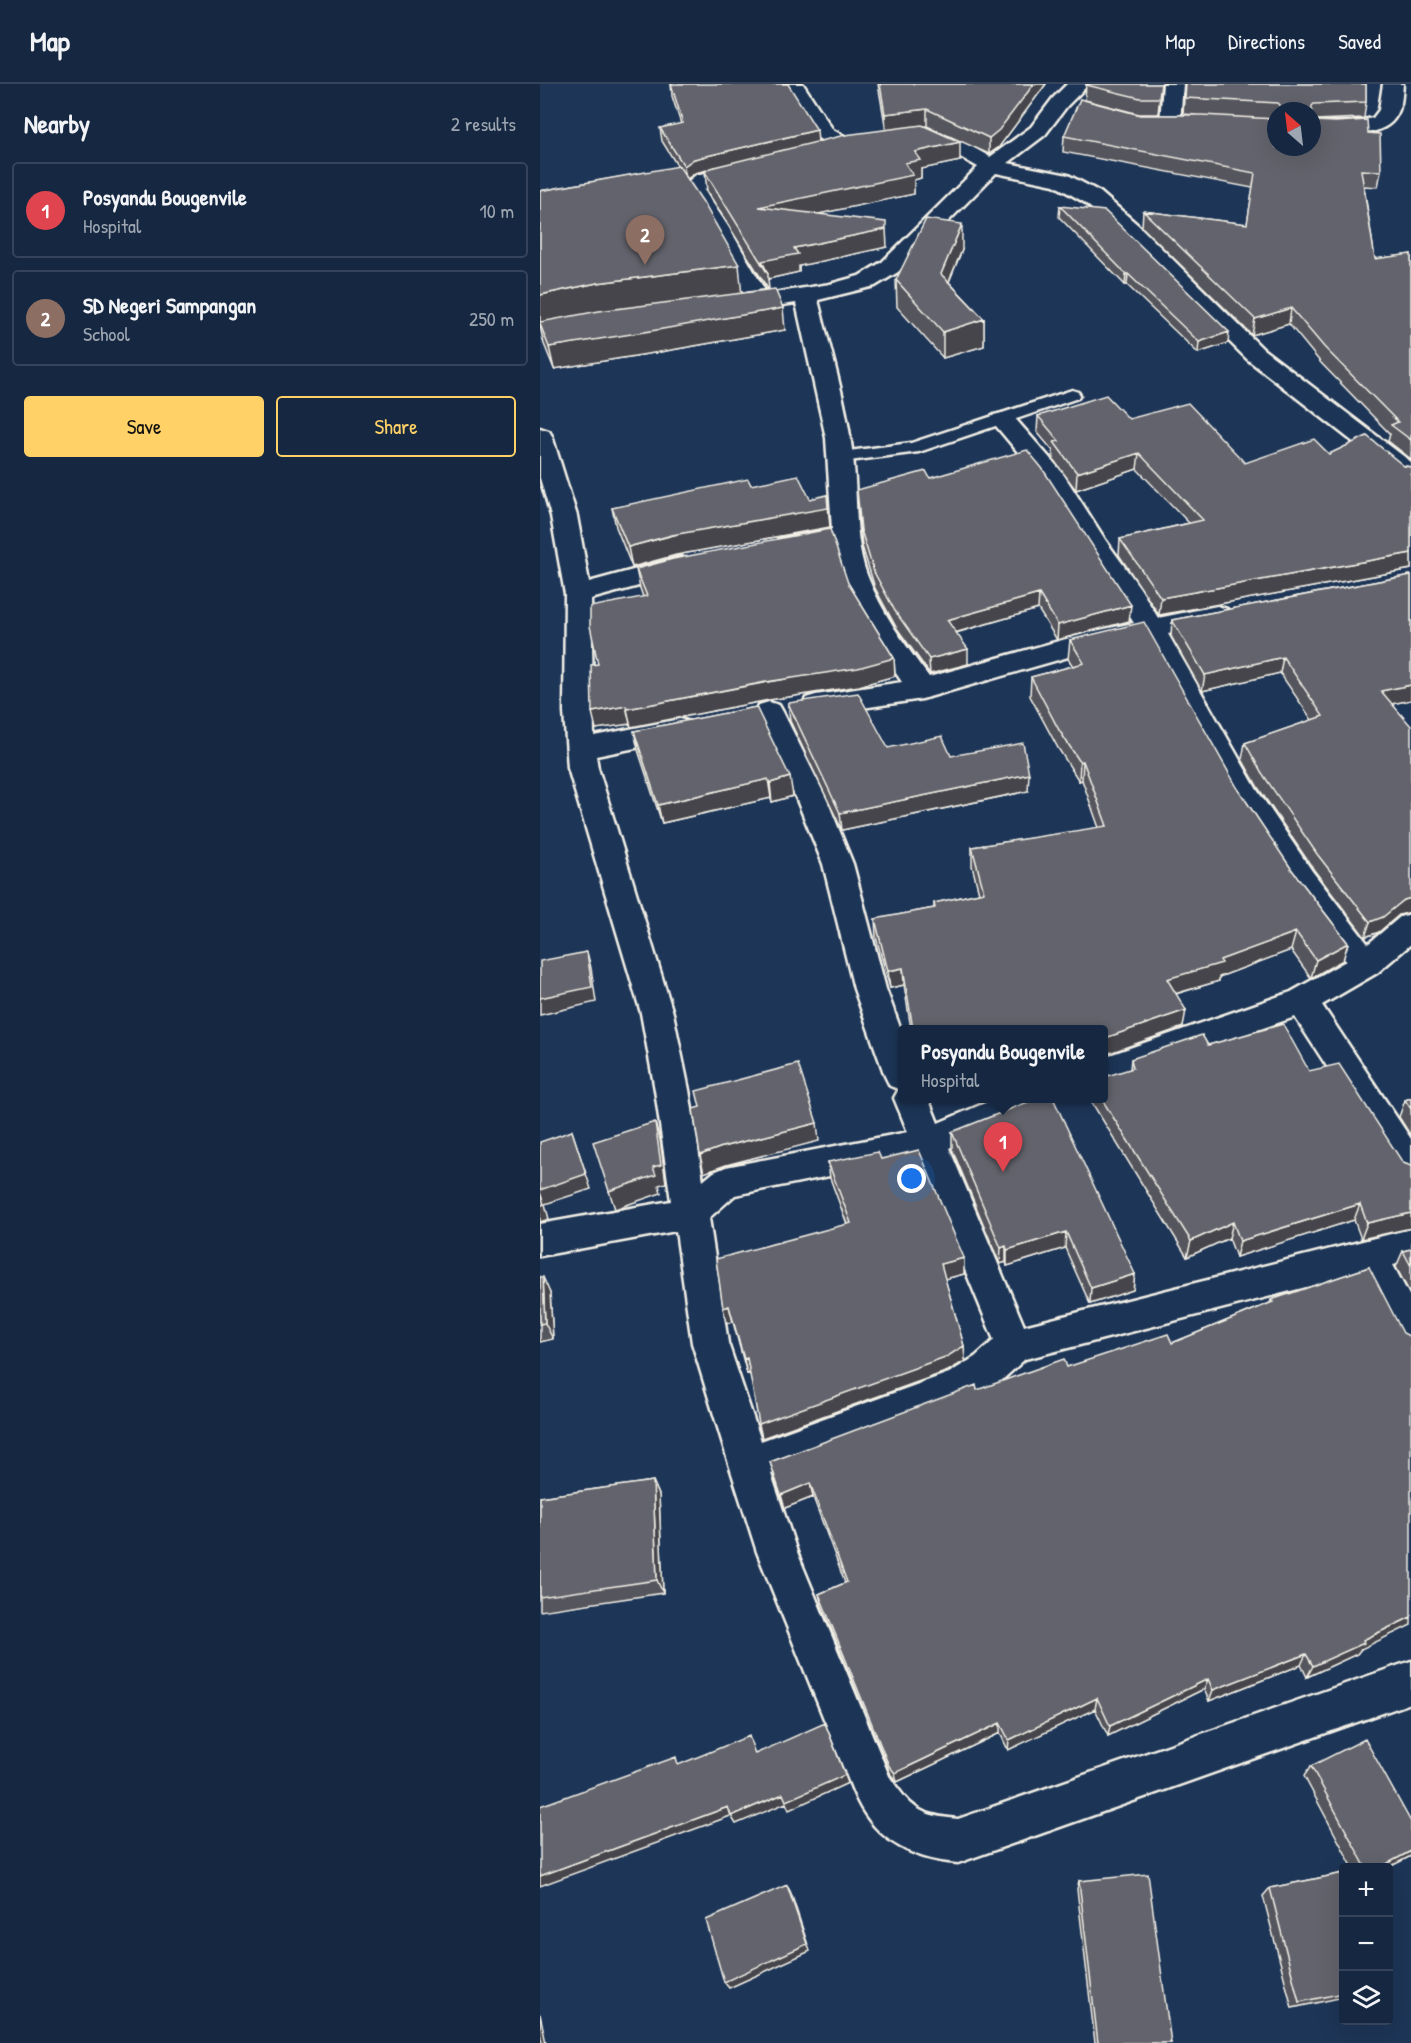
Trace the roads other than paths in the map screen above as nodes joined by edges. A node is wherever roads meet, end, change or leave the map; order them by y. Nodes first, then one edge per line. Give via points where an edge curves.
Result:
1 (793, 84) edge
2 (1079, 84) edge
3 (1173, 84) edge
4 (1393, 84) edge
5 (1059, 102) junction
6 (1082, 107) edge
7 (1170, 122) edge
8 (1321, 128) edge
9 (895, 138) edge
10 (803, 156) edge
11 (771, 164) edge
12 (991, 166) junction
13 (806, 297) junction
14 (760, 302) junction
15 (715, 308) edge
16 (1072, 395) dead end
17 (1003, 420) junction
18 (540, 436) edge
19 (841, 457) junction
20 (1411, 474) edge
21 (844, 536) junction
22 (761, 549) edge
23 (708, 560) edge
24 (578, 594) junction
25 (1236, 611) edge
26 (1148, 628) junction
27 (922, 689) junction
28 (710, 723) edge
29 (581, 749) junction
30 (1411, 926) edge
31 (1366, 964) junction
32 (1302, 1001) junction
33 (898, 1063) edge
34 (1108, 1069) edge
35 (913, 1103) edge
36 (1022, 1103) edge
37 (928, 1142) junction
38 (1411, 1168) edge
39 (690, 1213) junction
40 (540, 1240) edge
41 (1411, 1245) edge
42 (1369, 1254) junction
43 (1411, 1335) edge
44 (1014, 1345) junction
45 (748, 1464) junction
46 (1410, 1688) edge

1 - 10 street via 825,134 855,143
2 - 5 street
3 - 7 street
4 - 8 street via 1386,116 1379,123
5 - 6 street
5 - 12 street via 1038,131
9 - 12 street via 926,134
11 - 14 street via 693,186
12 - 13 street via 890,267 867,281
12 - 20 street via 1060,180 1092,197 1255,354
13 - 14 street
13 - 19 street
14 - 15 street
16 - 17 lane
17 - 19 lane via 913,448
17 - 26 street via 1053,478 1095,547 1131,594
18 - 24 street via 564,516
19 - 21 street
21 - 22 street
21 - 27 street via 854,575 873,614
23 - 24 street
24 - 29 street
25 - 26 street
26 - 27 street
26 - 31 street via 1247,798 1301,879
27 - 33 street via 755,715 812,800 838,864 870,989
28 - 29 street
29 - 39 street via 583,768 657,1013
30 - 31 street
31 - 32 street
32 - 34 street
32 - 38 street
35 - 37 street
36 - 37 street
37 - 39 street via 726,1182
37 - 44 street
39 - 40 street
39 - 45 street via 710,1343
41 - 42 street
42 - 43 street
42 - 44 street
44 - 45 street via 988,1369 961,1386
45 - 46 street via 777,1552 874,1791 890,1815 910,1831 935,1840 958,1841

